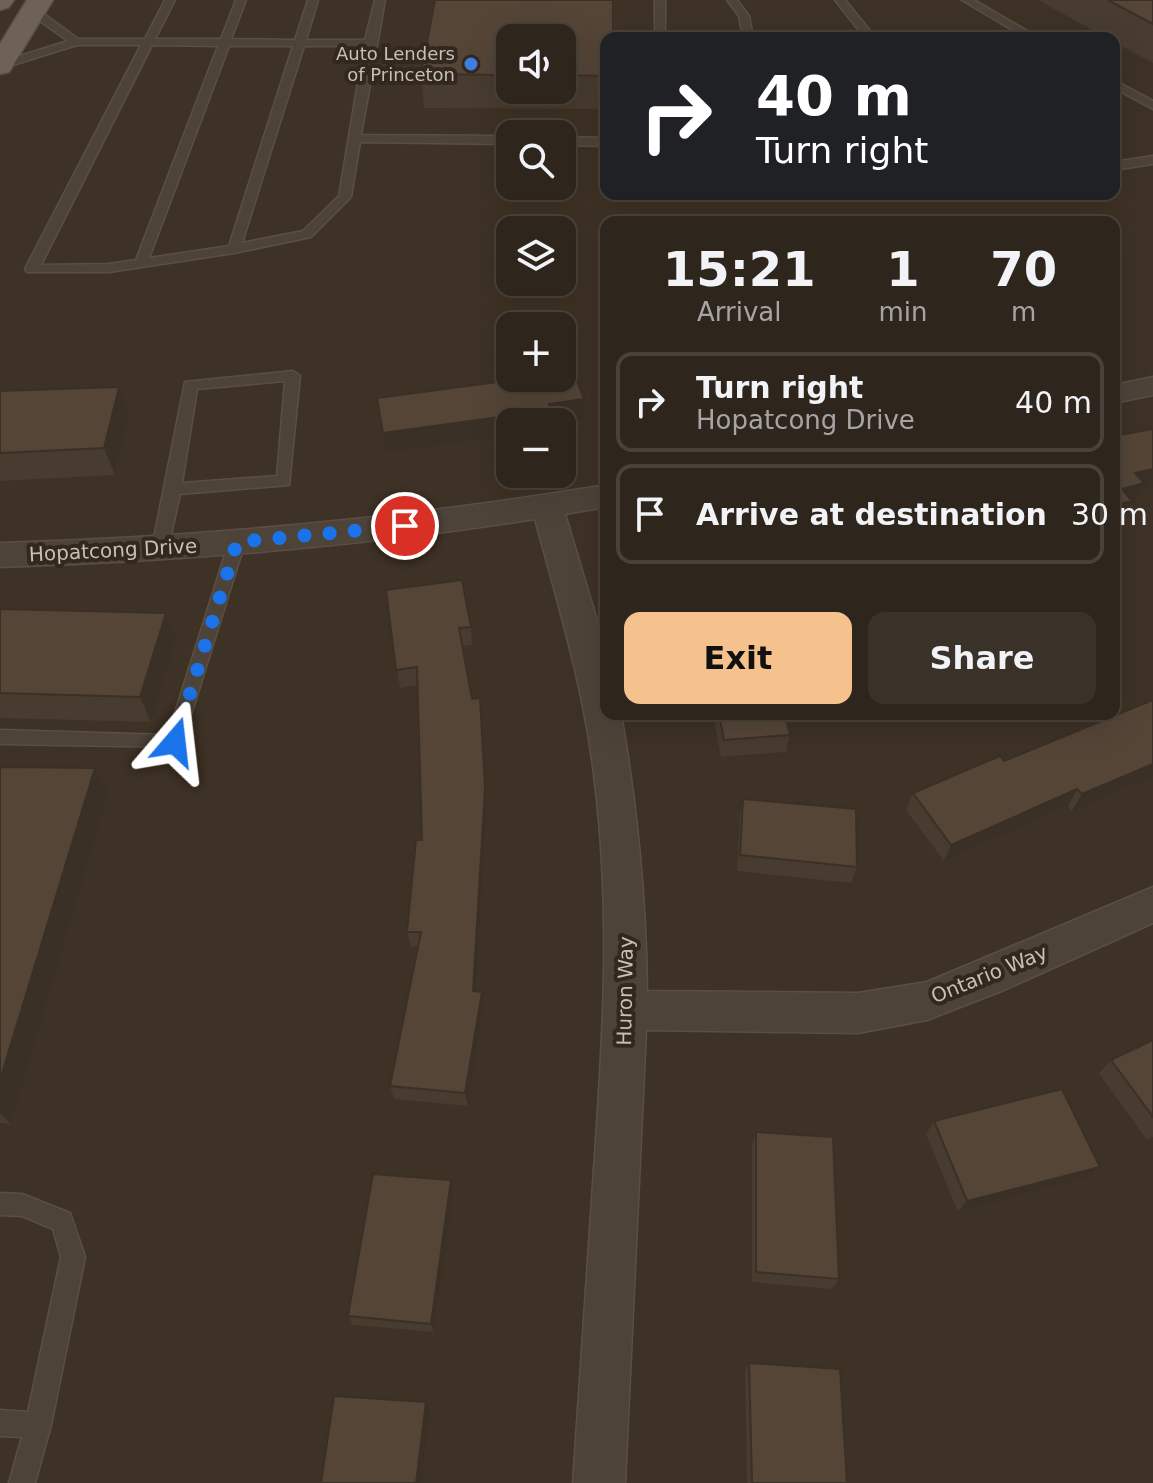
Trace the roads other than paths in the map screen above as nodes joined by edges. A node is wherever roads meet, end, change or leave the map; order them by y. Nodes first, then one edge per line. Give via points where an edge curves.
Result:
1 (170, 0) edge
2 (241, 0) edge
3 (313, 0) edge
4 (380, 0) edge
5 (660, 0) edge
6 (732, 0) edge
7 (840, 0) edge
8 (967, 0) edge
9 (37, 6) edge
10 (660, 32) edge
11 (747, 32) edge
12 (866, 32) edge
13 (1023, 32) edge
14 (76, 42) junction
15 (147, 42) junction
16 (223, 43) junction
17 (300, 43) junction
18 (370, 43) junction
19 (0, 66) edge
20 (1120, 87) edge
21 (1153, 106) edge
22 (354, 138) junction
23 (496, 140) edge
24 (576, 141) edge
25 (600, 142) edge
26 (1153, 160) edge
27 (1120, 165) edge
28 (234, 249) junction
29 (141, 263) junction
30 (1153, 386) edge
31 (1120, 393) edge
32 (173, 489) junction
33 (600, 497) edge
34 (547, 506) junction
35 (237, 542) junction
36 (160, 548) junction
37 (0, 555) edge
38 (600, 703) edge
39 (604, 720) edge
40 (0, 737) edge
41 (1153, 904) edge
42 (626, 1010) junction
43 (0, 1204) edge
44 (0, 1423) edge
45 (38, 1425) junction
46 (22, 1483) edge
47 (599, 1483) edge

1 - 15 lane
2 - 16 lane
3 - 17 lane
4 - 18 lane
5 - 10 lane
6 - 11 lane via 744,16
7 - 12 lane
8 - 13 lane
9 - 14 lane
9 - 19 main road
14 - 15 lane
14 - 19 lane
15 - 16 lane
15 - 29 lane via 32,269
16 - 17 lane
16 - 29 lane
17 - 18 lane
17 - 28 lane
18 - 22 lane
20 - 21 lane
22 - 23 lane
22 - 28 lane via 345,197 307,234
24 - 25 lane
26 - 27 lane
28 - 29 lane
30 - 31 street
32 - 32 lane via 190,385 293,376 284,481
32 - 36 lane
33 - 34 street, Hopatcong Drive
34 - 35 street, Hopatcong Drive
34 - 38 street, Huron Way
35 - 36 street, Hopatcong Drive
35 - 40 lane via 175,742
36 - 37 street, Hopatcong Drive
39 - 42 street, Huron Way via 620,829
41 - 42 street, Ontario Way via 927,1001 858,1013
42 - 47 street, Huron Way
43 - 45 lane via 22,1205 62,1221 73,1257
44 - 45 lane
45 - 46 lane

